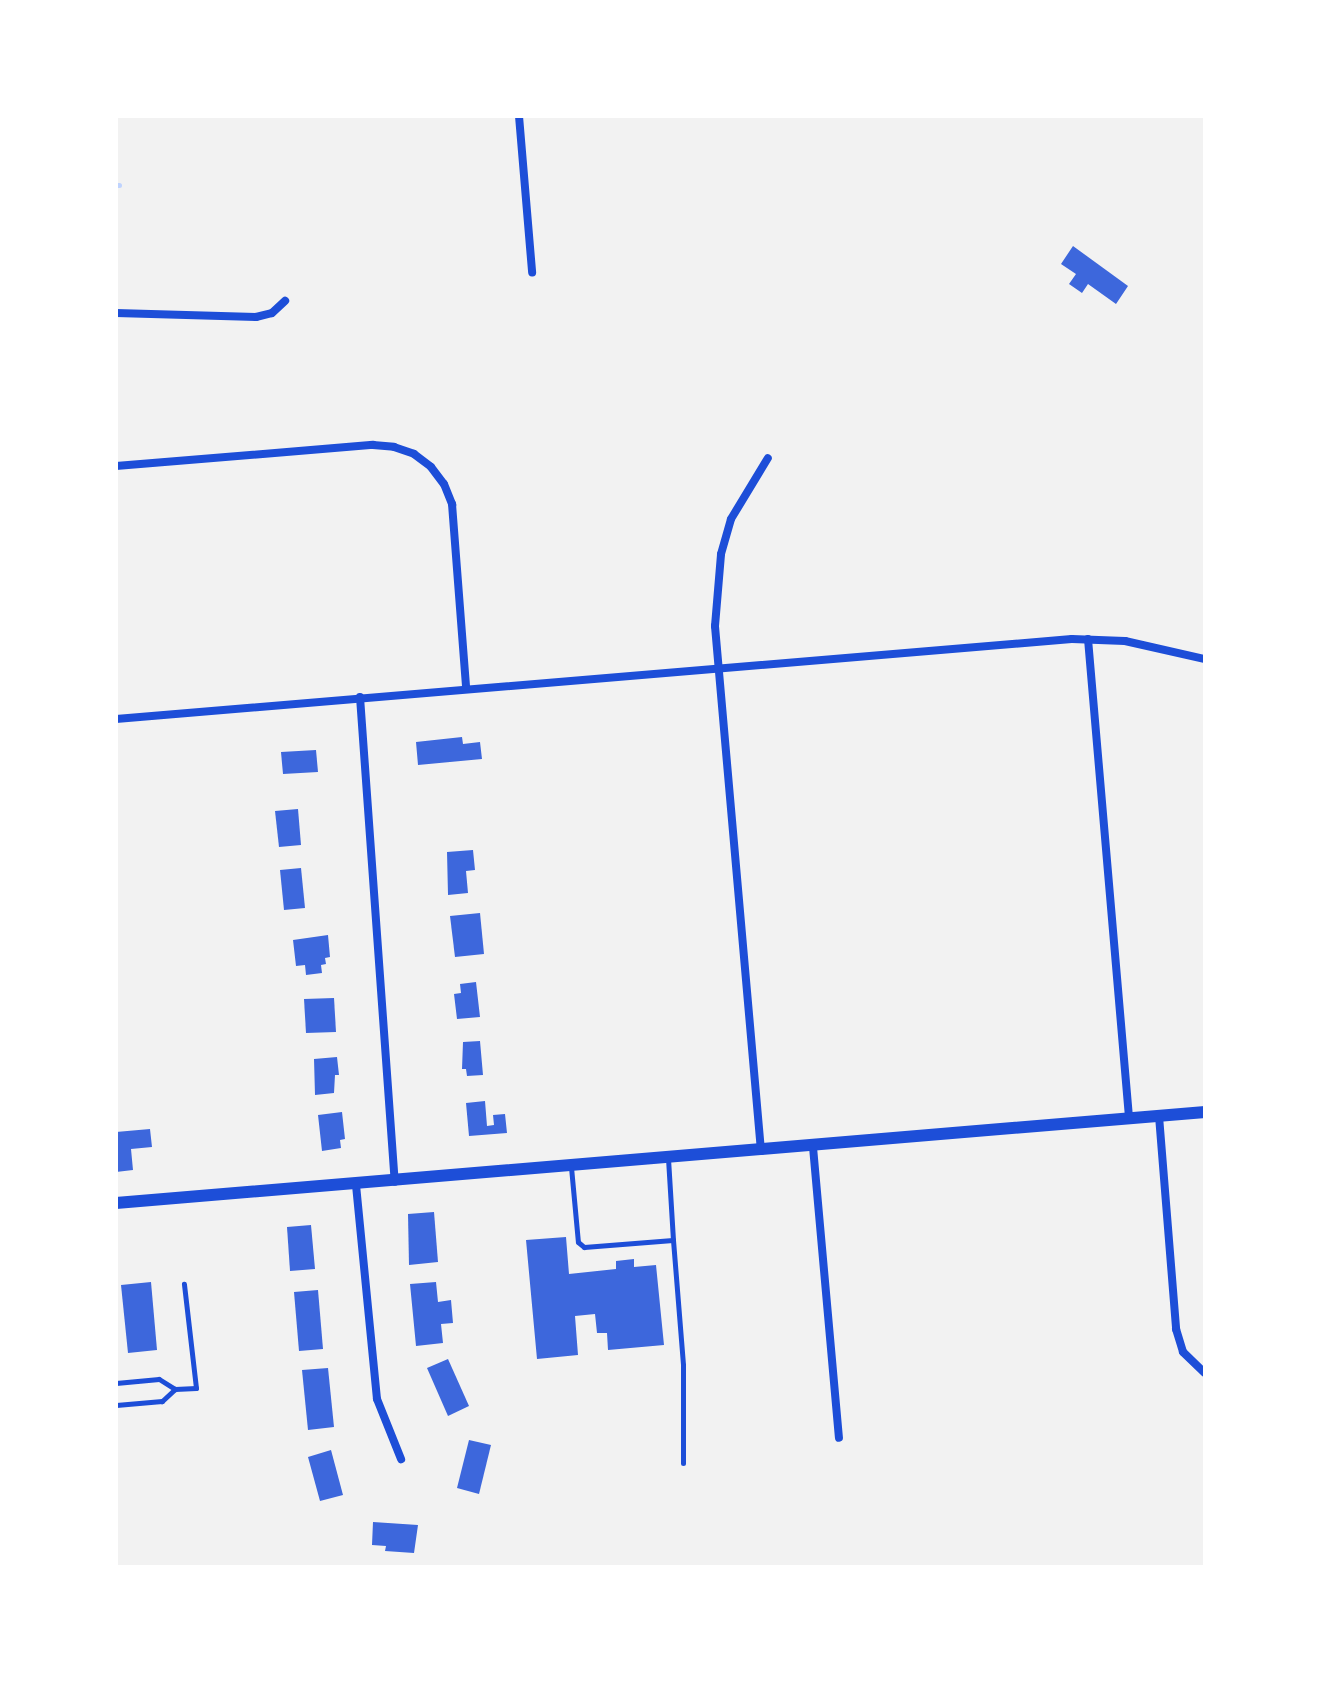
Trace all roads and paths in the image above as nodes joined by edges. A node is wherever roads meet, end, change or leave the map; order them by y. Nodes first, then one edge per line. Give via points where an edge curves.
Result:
1 (519, 116) edge
2 (532, 272) dead end
3 (285, 301) dead end
4 (116, 313) edge
5 (768, 458) dead end
6 (116, 466) edge
7 (1088, 639) junction
8 (1205, 659) edge
9 (717, 670) junction
10 (466, 688) junction
11 (360, 697) junction
12 (116, 719) edge
13 (1205, 1112) edge
14 (1159, 1116) junction
15 (1129, 1119) junction
16 (813, 1147) junction
17 (761, 1151) junction
18 (668, 1159) junction
19 (571, 1167) junction
20 (395, 1182) junction
21 (356, 1185) junction
22 (116, 1203) edge
23 (673, 1240) junction
24 (184, 1284) dead end
25 (1205, 1373) edge
26 (116, 1383) edge
27 (175, 1389) junction
28 (116, 1405) edge
29 (839, 1438) dead end
30 (401, 1459) dead end
31 (683, 1463) dead end

1 - 2 street
3 - 4 street via 272,313 256,317
5 - 9 street via 731,519 721,554
6 - 10 street via 373,445 414,454 444,484 452,504
7 - 8 street via 1160,646
7 - 9 street
7 - 15 street
9 - 10 street
9 - 17 street
10 - 11 street
11 - 12 street
11 - 20 street
13 - 14 street
14 - 15 street
14 - 25 street via 1176,1329 1183,1352
15 - 16 street
16 - 17 street
16 - 29 street
17 - 18 street
18 - 19 street
18 - 23 lane
19 - 20 street
19 - 23 lane via 578,1242 584,1247
20 - 21 street
21 - 22 street
21 - 30 street via 377,1399
23 - 31 lane via 683,1365
24 - 27 lane via 196,1388
26 - 27 lane via 159,1379
27 - 28 lane via 162,1401

